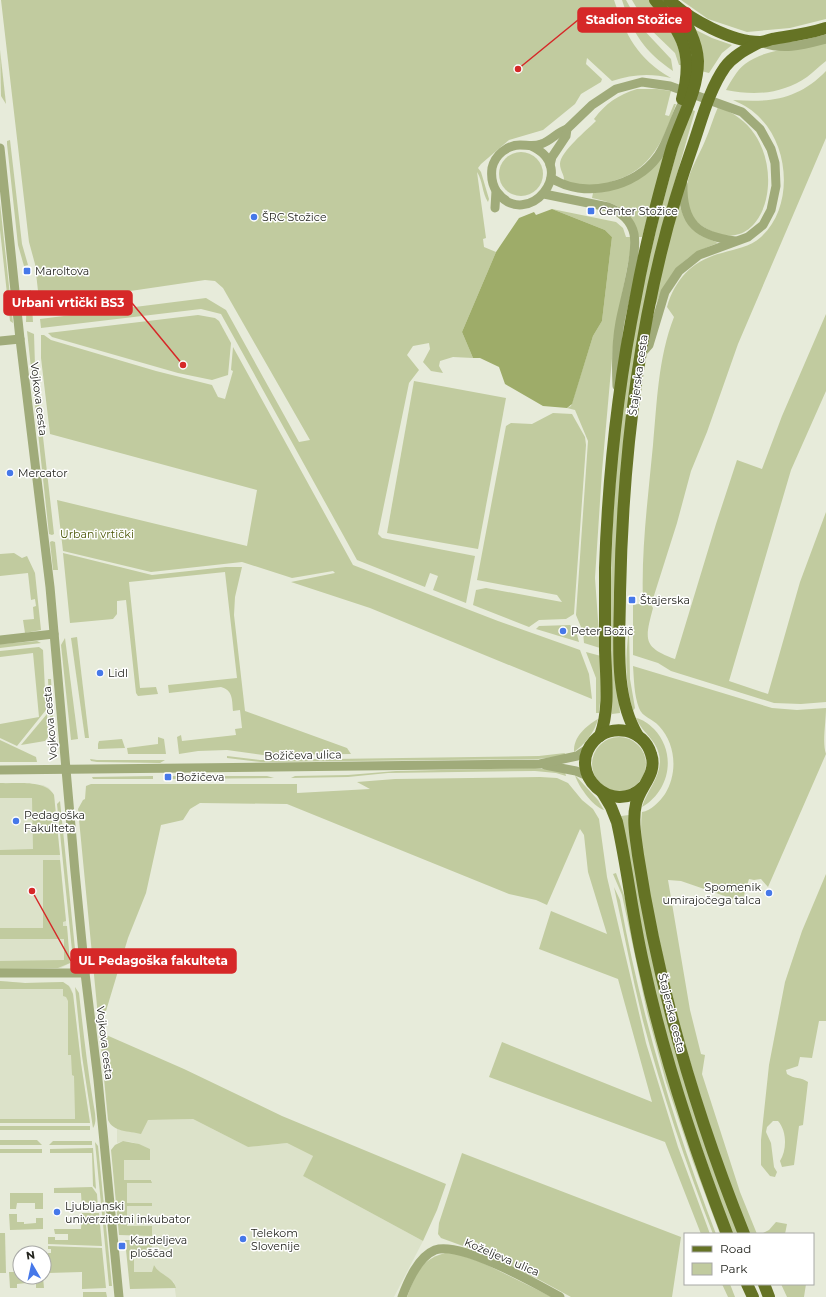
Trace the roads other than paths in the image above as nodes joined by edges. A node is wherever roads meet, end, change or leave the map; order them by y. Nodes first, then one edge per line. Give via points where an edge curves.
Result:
1 (655, 0) edge
2 (672, 3) edge
3 (826, 28) edge
4 (826, 39) edge
5 (760, 42) junction
6 (692, 68) junction
7 (684, 107) junction
8 (567, 129) junction
9 (531, 146) junction
10 (0, 148) edge
11 (550, 166) junction
12 (683, 172) junction
13 (551, 178) junction
14 (496, 191) junction
15 (544, 194) junction
16 (495, 208) dead end
17 (736, 241) junction
18 (20, 339) junction
19 (0, 341) edge
20 (641, 354) junction
21 (618, 403) junction
22 (54, 634) junction
23 (0, 640) edge
24 (600, 736) junction
25 (638, 736) junction
26 (589, 748) junction
27 (540, 764) junction
28 (0, 770) edge
29 (66, 770) junction
30 (588, 776) junction
31 (644, 786) junction
32 (602, 792) junction
33 (85, 972) junction
34 (0, 973) edge
35 (727, 1233) edge
36 (744, 1233) edge
37 (747, 1285) edge
38 (764, 1285) edge
39 (119, 1297) edge
40 (402, 1297) edge
41 (560, 1297) edge
42 (753, 1297) edge
43 (770, 1297) edge

1 - 6 main road, Štajerska cesta via 682,37
2 - 5 main road via 688,16 721,33
2 - 6 main road, Štajerska cesta via 688,26 694,42 697,54
3 - 5 main road
4 - 5 street via 790,47
5 - 12 main road, Štajerska cesta via 734,57 719,76
6 - 7 main road, Štajerska cesta
7 - 13 street via 658,156 621,183 591,190 564,186
7 - 21 main road, Štajerska cesta via 642,263
8 - 9 street via 560,131 546,143
8 - 11 street via 566,136 552,157
8 - 17 street via 592,104 604,96 628,85 642,82 670,86 742,112 755,123 771,149 775,163 776,186 771,210 763,225 754,233
9 - 11 street via 542,153
9 - 14 street via 510,147 498,155 491,174
10 - 18 street, Vojkova cesta
11 - 13 street
12 - 17 street via 683,204 690,220 705,234
12 - 20 main road, Štajerska cesta via 670,212
13 - 15 street
14 - 15 street via 505,199 517,204 527,204
14 - 16 street
15 - 21 street via 591,202 616,210 626,217 634,233 635,246 617,347
17 - 20 street via 699,255 679,271 665,292 649,345
18 - 19 street
18 - 22 street, Vojkova cesta
20 - 25 main road, Štajerska cesta via 625,482 620,605 623,694 627,715
21 - 24 main road, Štajerska cesta via 606,539 606,697
22 - 23 street
22 - 29 street, Vojkova cesta
24 - 25 main road, Štajerska cesta via 618,730 629,731
24 - 26 main road, Štajerska cesta
25 - 31 main road, Štajerska cesta via 648,746 653,760 651,774
26 - 27 street, Božičeva ulica via 577,756
26 - 30 main road via 586,762
27 - 29 street, Božičeva ulica
27 - 30 street, Božičeva ulica
28 - 29 street, Božičeva ulica
29 - 33 street, Vojkova cesta
30 - 32 main road, Štajerska cesta
31 - 32 main road via 633,794 622,797
31 - 36 main road, Štajerska cesta via 636,806 636,831 642,880 658,958 694,1093
32 - 35 main road, Štajerska cesta via 617,822 643,963 664,1047 696,1149
33 - 34 street
33 - 39 street, Vojkova cesta
37 - 42 main road
38 - 43 main road
40 - 41 street, Koželjeva ulica via 417,1266 425,1256 447,1248 470,1254 517,1274

